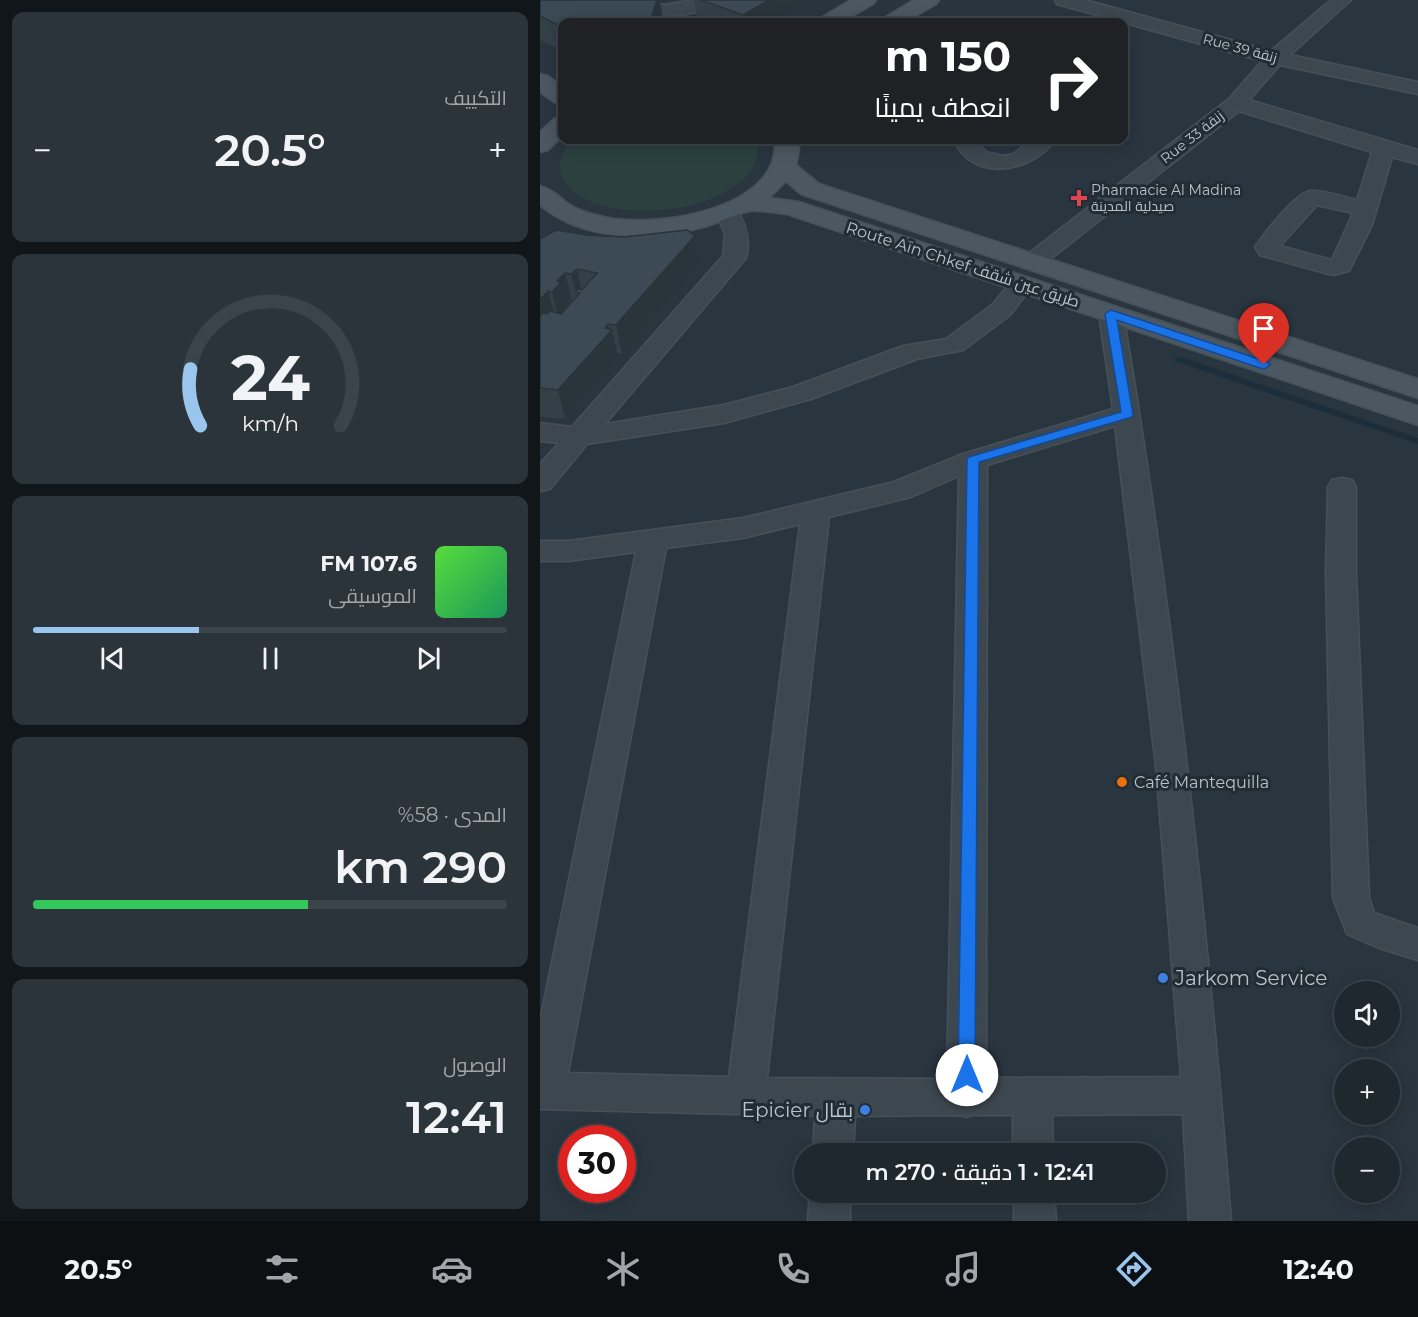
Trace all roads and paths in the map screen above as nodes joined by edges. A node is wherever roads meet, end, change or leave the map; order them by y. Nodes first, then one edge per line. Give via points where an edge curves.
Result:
1 (618, 0) edge
2 (710, 0) edge
3 (866, 0) edge
4 (928, 0) edge
5 (1064, 0) edge
6 (1342, 0) edge
7 (1144, 6) dead end
8 (835, 18) edge
9 (898, 18) edge
10 (1119, 18) edge
11 (1128, 18) edge
12 (1128, 21) edge
13 (1275, 58) junction
14 (540, 81) edge
15 (1418, 88) edge
16 (558, 94) edge
17 (1236, 103) junction
18 (787, 144) edge
19 (966, 144) edge
20 (1039, 144) edge
21 (1384, 149) junction
22 (1418, 157) edge
23 (784, 167) junction
24 (544, 203) edge
25 (736, 207) junction
26 (1366, 209) dead end
27 (1027, 273) junction
28 (1111, 314) junction
29 (1418, 389) edge
30 (1127, 414) junction
31 (1418, 416) edge
32 (540, 432) edge
33 (579, 437) junction
34 (973, 459) junction
35 (540, 482) edge
36 (1342, 487) dead end
37 (816, 510) junction
38 (653, 540) junction
39 (540, 551) edge
40 (1418, 944) edge
41 (542, 1091) edge
42 (746, 1095) junction
43 (1202, 1095) junction
44 (836, 1098) junction
45 (1032, 1098) junction
46 (966, 1099) junction
47 (834, 1143) edge
48 (1033, 1143) edge
49 (830, 1203) edge
50 (1034, 1203) edge
51 (829, 1221) edge
52 (1035, 1221) edge
53 (1210, 1221) edge

1 - 2 street via 640,9 660,10 681,9
3 - 8 main road
4 - 9 main road
5 - 10 street, Rue 39 زنقة
6 - 13 street, Rue 33 زنقة
7 - 11 street
12 - 13 street, Rue 39 زنقة
13 - 15 street, Rue 39 زنقة
13 - 17 street, Rue 33 زنقة
14 - 16 main road
17 - 21 street
17 - 27 street, Rue 33 زنقة
18 - 23 main road
19 - 20 street via 974,154 1008,162 1018,160
21 - 22 street
21 - 26 street
23 - 25 main road via 769,186
23 - 27 main road, Route Aïn Chkef طريق عين شقف via 810,189
24 - 25 main road via 584,220 636,228 690,223
25 - 27 main road, Route Aïn Chkef طريق عين شقف via 790,207
25 - 33 street via 738,245 734,258
27 - 28 main road, Route Aïn Chkef طريق عين شقف
27 - 29 main road, Route Aïn Chkef طريق عين شقف
27 - 33 street, Rue 33 زنقة via 1001,310 954,345 912,352 802,393 723,414
28 - 30 street
28 - 31 main road, Route Aïn Chkef طريق عين شقف
30 - 34 street
30 - 43 street via 1177,809
32 - 33 street, Rue 33 زنقة
33 - 35 street
34 - 37 street via 901,490
34 - 46 street
36 - 40 street via 1351,898 1360,923 1392,938
37 - 38 street via 743,528
37 - 42 street
38 - 39 street
38 - 41 street
41 - 42 street
42 - 44 street
43 - 45 street
43 - 53 street
44 - 46 street
44 - 47 street
45 - 46 street
45 - 48 street
49 - 51 street
50 - 52 street

